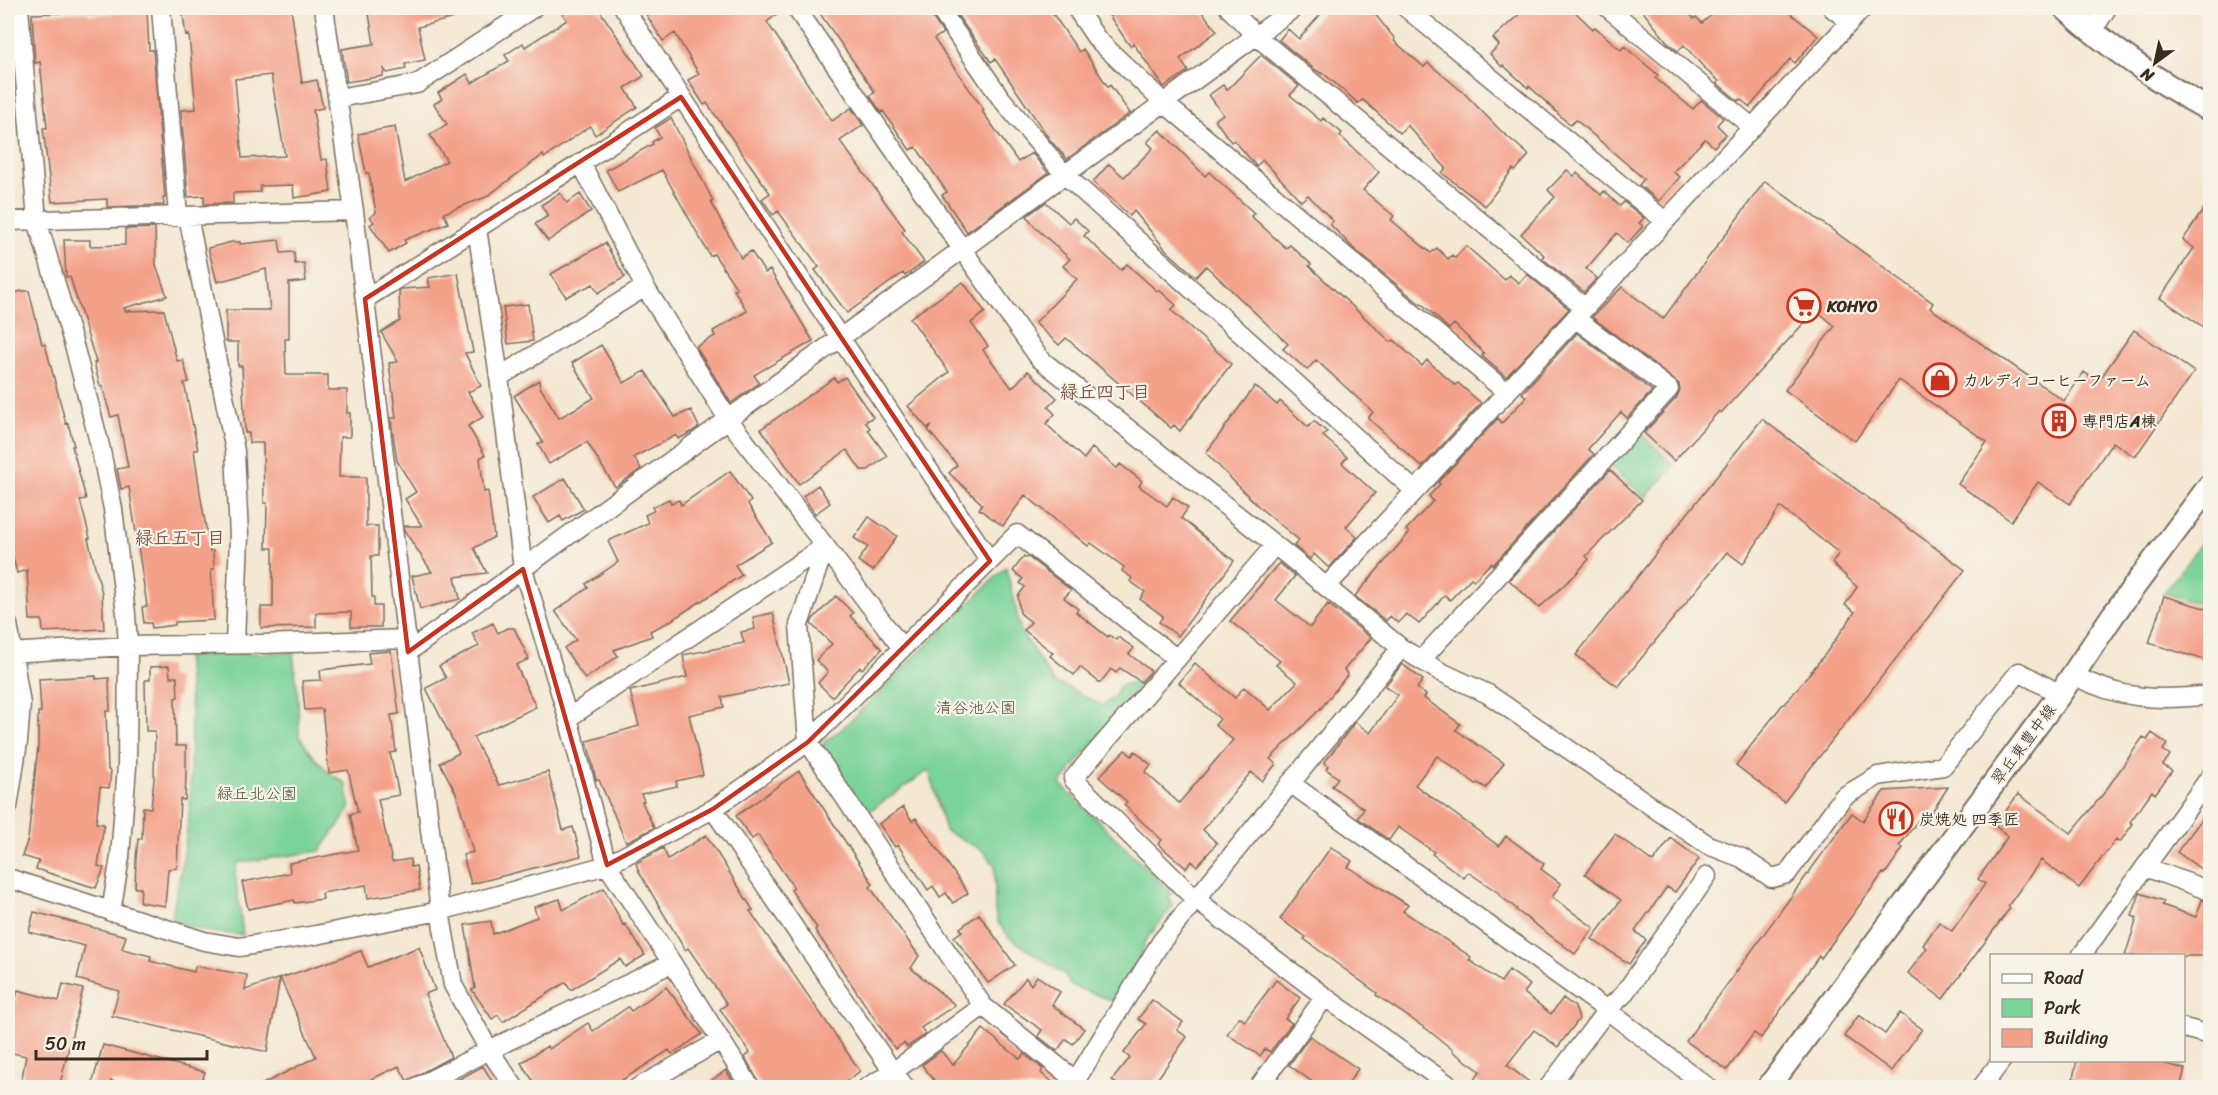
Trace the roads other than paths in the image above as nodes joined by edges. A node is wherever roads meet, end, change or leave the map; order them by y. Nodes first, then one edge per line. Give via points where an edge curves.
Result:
1 (19, 8) edge
2 (161, 8) edge
3 (324, 8) edge
4 (534, 8) edge
5 (624, 8) edge
6 (796, 8) edge
7 (939, 8) edge
8 (1076, 8) edge
9 (1228, 8) edge
10 (1294, 8) edge
11 (1406, 8) edge
12 (1608, 8) edge
13 (1832, 8) edge
14 (1863, 8) edge
15 (2065, 8) edge
16 (2107, 8) edge
17 (1850, 22) junction
18 (2092, 32) junction
19 (1256, 35) junction
20 (681, 97) junction
21 (338, 99) junction
22 (1163, 102) junction
23 (2210, 109) edge
24 (1752, 127) junction
25 (581, 162) junction
26 (1064, 174) junction
27 (354, 211) junction
28 (183, 216) junction
29 (37, 220) junction
30 (8, 221) edge
31 (1665, 221) junction
32 (477, 228) junction
33 (962, 249) junction
34 (645, 287) junction
35 (365, 299) junction
36 (1580, 313) junction
37 (840, 338) junction
38 (500, 376) junction
39 (1506, 392) junction
40 (728, 419) junction
41 (2211, 485) edge
42 (1415, 491) junction
43 (1275, 545) junction
44 (825, 546) junction
45 (990, 561) junction
46 (523, 569) junction
47 (1326, 587) junction
48 (8, 624) edge
49 (235, 644) junction
50 (128, 646) junction
51 (407, 646) junction
52 (902, 648) junction
53 (1401, 648) junction
54 (10, 653) edge
55 (1177, 659) junction
56 (1421, 660) junction
57 (2073, 675) junction
58 (2060, 694) junction
59 (2211, 695) edge
60 (568, 718) junction
61 (808, 742) junction
62 (2211, 777) edge
63 (1290, 783) junction
64 (8, 807) edge
65 (713, 809) junction
66 (607, 865) junction
67 (2145, 867) junction
68 (1707, 876) dead end
69 (8, 878) edge
70 (2210, 890) edge
71 (1195, 899) junction
72 (440, 911) junction
73 (111, 912) junction
74 (2082, 954) edge
75 (672, 963) junction
76 (1325, 997) junction
77 (982, 1006) junction
78 (1606, 1010) junction
79 (2185, 1028) edge
80 (2211, 1035) edge
81 (721, 1040) junction
82 (489, 1050) junction
83 (2000, 1062) edge
84 (893, 1072) junction
85 (1074, 1084) edge
86 (415, 1088) edge
87 (515, 1088) edge
88 (638, 1088) edge
89 (751, 1088) edge
90 (866, 1088) edge
91 (906, 1088) edge
92 (1258, 1088) edge
93 (1453, 1088) edge
94 (1548, 1088) edge
95 (1709, 1088) edge
96 (1768, 1088) edge
97 (1981, 1088) edge

1 - 29 street
2 - 28 street
3 - 21 street
4 - 21 street via 417,84
5 - 20 street
6 - 33 street
7 - 26 street via 1000,97
8 - 22 street via 1097,39
9 - 19 street
10 - 19 street
11 - 31 street
12 - 24 street
13 - 17 street
14 - 17 street
15 - 18 street
16 - 18 street
17 - 24 street
18 - 23 street
19 - 22 street
19 - 36 street
20 - 25 street
20 - 37 street
21 - 27 street
22 - 26 street
22 - 39 street
24 - 31 street
25 - 32 street
25 - 34 street
26 - 33 street
26 - 42 street
27 - 28 street
27 - 35 street
28 - 29 street
28 - 49 street via 235,451 239,536
29 - 30 street
29 - 50 street via 100,446 113,509
31 - 36 street
32 - 35 street
32 - 38 street
33 - 37 street
33 - 43 street via 1040,359
34 - 38 street
34 - 40 street
35 - 51 street
36 - 39 street
36 - 56 street via 1669,389
37 - 40 street
37 - 45 street
38 - 46 street
39 - 42 street
40 - 44 street
40 - 46 street
41 - 57 street, 翠丘東豊中線
42 - 47 street
43 - 47 street
43 - 55 street
44 - 52 street
44 - 60 street
44 - 61 street via 799,625
45 - 52 street
45 - 55 street via 1017,534
46 - 51 street
46 - 60 street
47 - 53 street
48 - 54 street
49 - 50 street
49 - 51 street
50 - 54 street
50 - 73 street via 127,766
51 - 72 street
52 - 61 street
53 - 56 street
53 - 63 street
54 - 64 street via 21,704
55 - 71 street via 1073,779
56 - 58 street via 1488,694 1708,845 1742,858 1772,878 1787,874 1843,797 1878,776 1943,766 2019,672
57 - 58 street, 翠丘東豊中線
57 - 59 street via 2128,696 2170,699
58 - 96 street, 翠丘東豊中線
60 - 66 street
61 - 65 street
61 - 77 street
62 - 67 street
63 - 71 street
63 - 78 street
65 - 66 street
65 - 84 street
66 - 72 street
66 - 75 street
67 - 70 street
67 - 74 street
68 - 78 street via 1623,995
69 - 73 street
71 - 76 street
71 - 85 street via 1161,942
72 - 73 street via 239,947 204,941
72 - 82 street via 453,985
75 - 81 street
75 - 82 street
76 - 92 street
76 - 93 street
77 - 84 street
77 - 85 street
78 - 94 street
78 - 95 street
79 - 80 street
81 - 88 street
81 - 89 street
82 - 86 street
82 - 87 street
83 - 97 street
84 - 90 street
84 - 91 street

